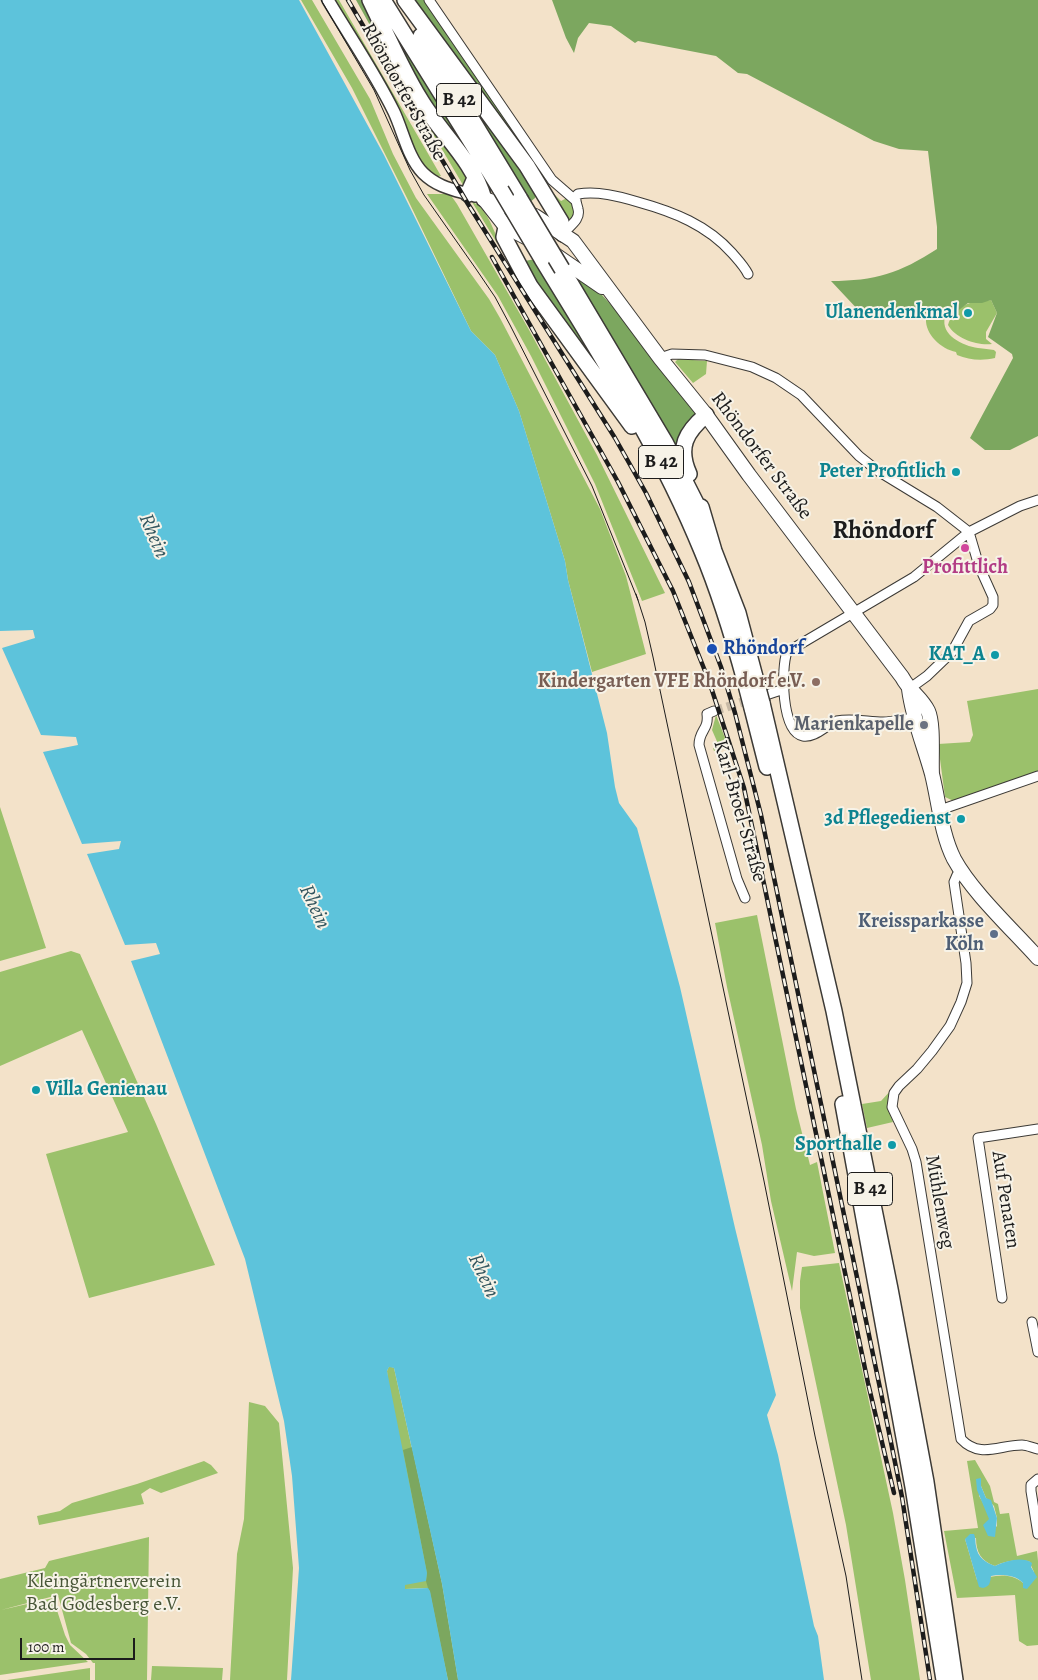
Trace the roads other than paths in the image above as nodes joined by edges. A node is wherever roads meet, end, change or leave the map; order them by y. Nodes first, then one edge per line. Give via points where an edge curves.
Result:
1 (328, 0) edge
2 (370, 0) edge
3 (383, 0) edge
4 (399, 0) edge
5 (405, 0) edge
6 (429, 0) edge
7 (475, 178) junction
8 (468, 194) junction
9 (484, 199) junction
10 (575, 200) junction
11 (534, 216) junction
12 (506, 227) junction
13 (563, 234) junction
14 (542, 252) junction
15 (748, 274) dead end
16 (612, 295) junction
17 (660, 358) junction
18 (706, 414) junction
19 (670, 481) junction
20 (1038, 500) edge
21 (702, 515) junction
22 (969, 532) junction
23 (854, 613) junction
24 (750, 679) junction
25 (784, 689) junction
26 (909, 690) junction
27 (761, 702) junction
28 (714, 711) dead end
29 (917, 712) junction
30 (1038, 776) edge
31 (940, 810) junction
32 (962, 872) junction
33 (745, 898) dead end
34 (1038, 958) edge
35 (1038, 1129) edge
36 (1002, 1298) dead end
37 (1032, 1322) dead end
38 (1038, 1352) edge
39 (1038, 1449) edge
40 (1038, 1479) edge
41 (1038, 1534) edge
42 (944, 1680) edge
43 (955, 1680) edge

1 - 8 street, Rhöndorfer Straße via 394,112 421,172 444,187
2 - 7 highway, B 42 via 420,100
3 - 14 highway, B 42, bridge
4 - 21 highway, B 42, bridge via 665,442
5 - 13 highway via 527,166 560,222
6 - 10 street via 552,180
7 - 8 highway
7 - 9 highway, B 42
8 - 9 street, Rhöndorfer Straße
9 - 11 main road, Rhöndorfer Straße
9 - 12 main road, Rhöndorfer Straße
10 - 13 street via 577,219
10 - 15 street via 578,194 597,193 647,204 686,218 717,238
11 - 12 main road via 520,215
11 - 13 main road, Rhöndorfer Straße
12 - 14 main road, Rhöndorfer Straße
12 - 19 highway, B 42 via 504,237 530,286
13 - 14 main road
13 - 16 main road, Rhöndorfer Straße via 586,257
14 - 16 main road, Rhöndorfer Straße via 589,277
14 - 19 highway, B 42 via 624,393
16 - 17 main road, Rhöndorfer Straße
17 - 18 main road, Rhöndorfer Straße
17 - 22 street via 672,354 705,355 752,367 776,378 800,395 859,456 938,507
18 - 21 highway, B 42 via 686,436 684,448 685,466
18 - 23 main road, Rhöndorfer Straße
19 - 24 highway, B 42 via 702,552
20 - 22 street
21 - 24 highway, B 42 via 738,613
22 - 23 street via 914,577
22 - 26 street via 979,566 994,597 993,605 969,621 952,652
23 - 25 street via 788,650
23 - 26 main road, Rhöndorfer Straße
24 - 27 highway, B 42, bridge
25 - 27 street
25 - 29 street via 790,726 805,736 840,721 886,722
26 - 29 main road
27 - 42 highway, B 42 via 797,892 845,1114 913,1487
27 - 43 highway, B 42 via 834,1011 890,1289 926,1482
28 - 33 street, Karl-Broel-Straße via 707,714 707,728 700,735 699,745
29 - 31 main road via 930,717 932,774
30 - 31 street
31 - 32 main road via 949,845
32 - 34 main road
32 - 39 street, Mühlenweg via 954,882 967,983 950,1026 917,1070 899,1086 894,1093 892,1107 916,1162 961,1440 983,1451 1023,1445
35 - 36 street, Auf Penaten via 978,1138
37 - 38 street
40 - 41 street via 1031,1491

